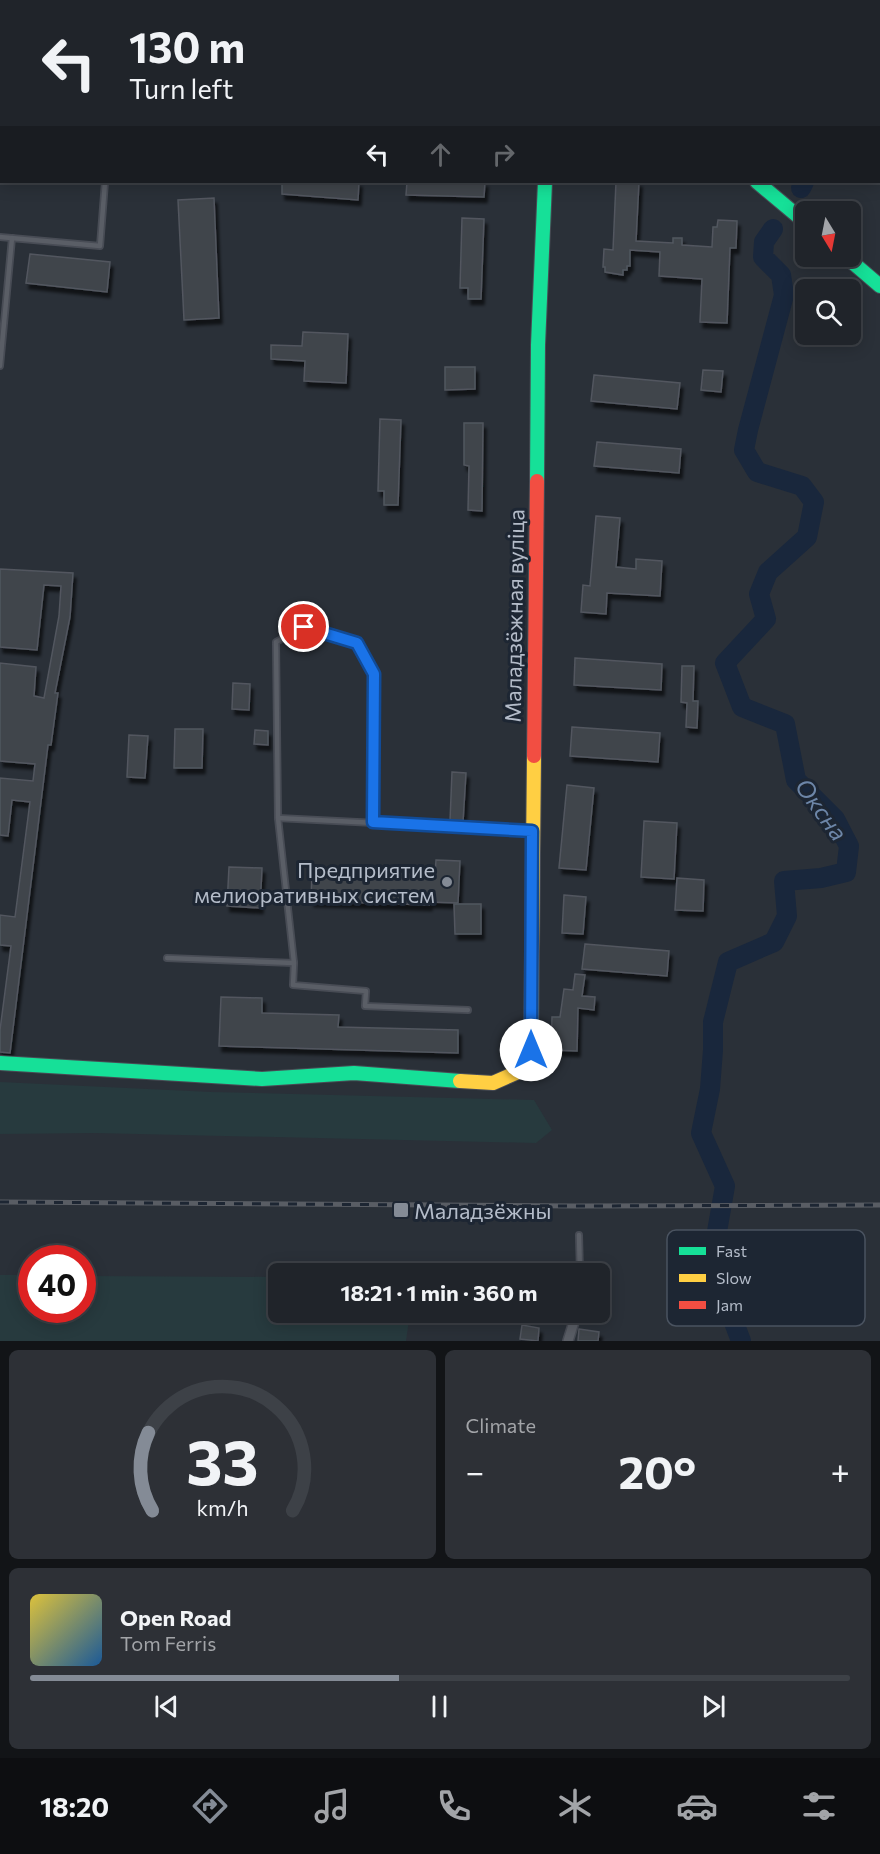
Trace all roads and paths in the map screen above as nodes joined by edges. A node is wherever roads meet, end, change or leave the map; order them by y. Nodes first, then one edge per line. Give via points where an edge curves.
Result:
1 (105, 183) edge
2 (545, 183) edge
3 (758, 183) edge
4 (795, 214) edge
5 (0, 237) edge
6 (12, 238) junction
7 (858, 267) edge
8 (880, 286) edge
9 (0, 366) edge
10 (278, 818) junction
11 (373, 822) junction
12 (532, 831) junction
13 (167, 958) dead end
14 (294, 963) junction
15 (468, 1010) dead end
16 (0, 1063) edge
17 (579, 1235) dead end
18 (580, 1263) edge
19 (574, 1323) edge
20 (568, 1341) edge

1 - 6 lane via 100,246
2 - 12 street, Маладзёжная вуліца via 538,345
3 - 4 street
5 - 6 lane
6 - 9 lane
7 - 8 street
10 - 11 lane
10 - 11 lane via 276,642 304,627 357,643 374,674
10 - 14 lane
11 - 12 lane
12 - 16 street, Маладзёжная вуліца via 531,1050 518,1072 493,1083 354,1073 262,1079
13 - 14 lane
14 - 15 lane via 293,985 366,991 365,1006
17 - 18 lane
19 - 20 street

